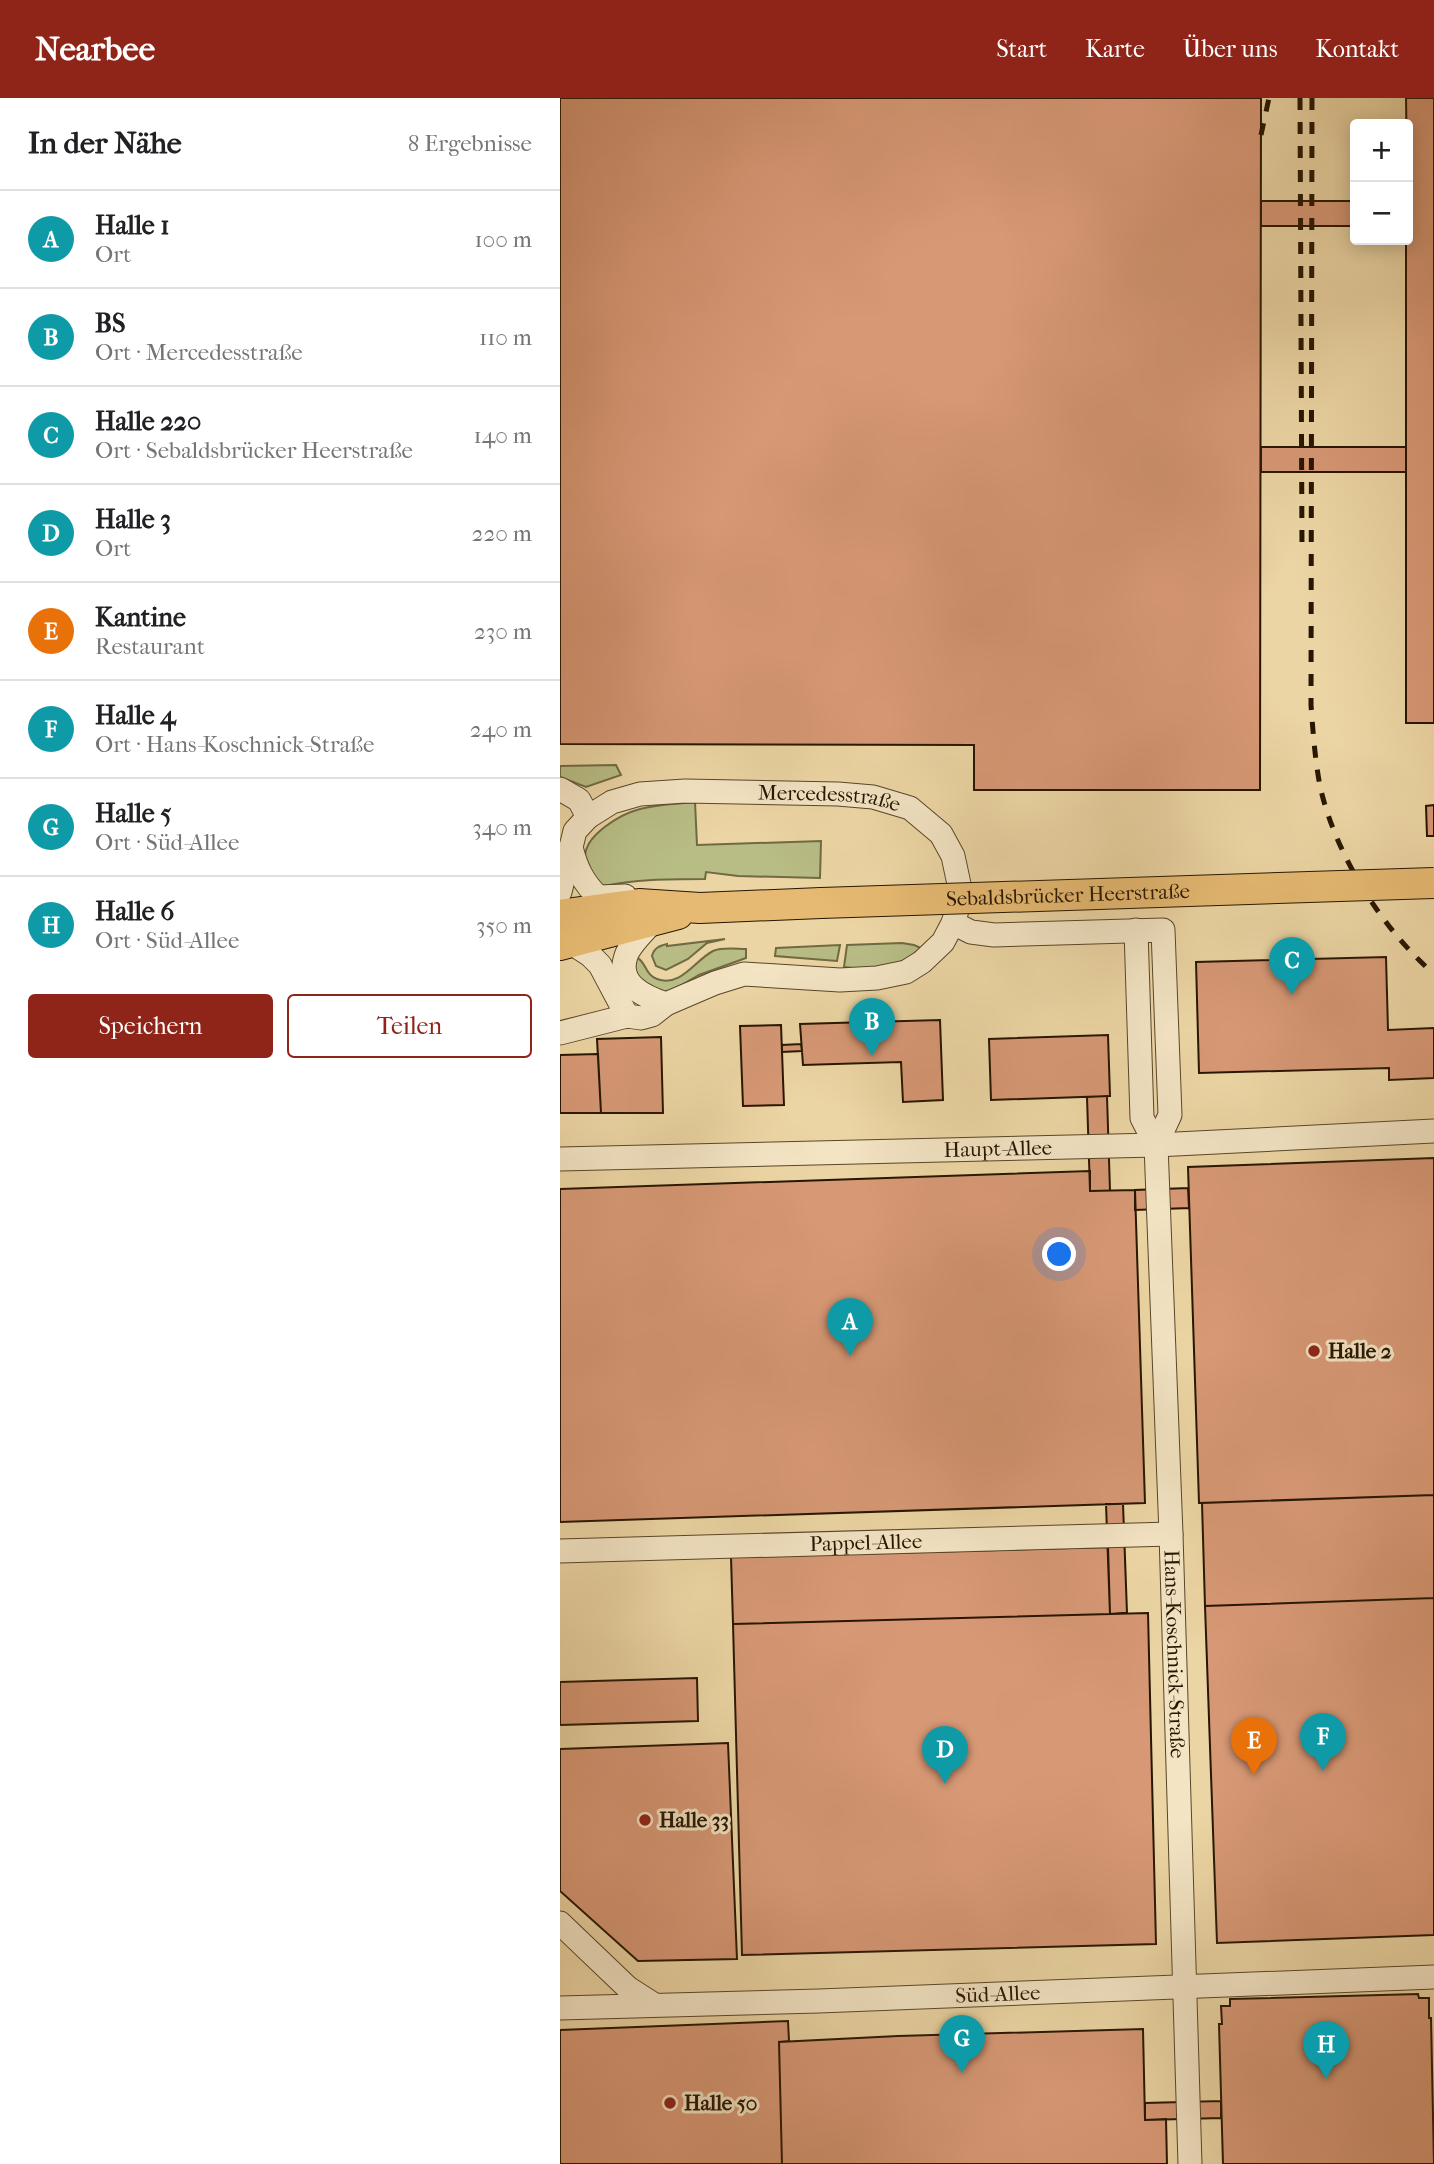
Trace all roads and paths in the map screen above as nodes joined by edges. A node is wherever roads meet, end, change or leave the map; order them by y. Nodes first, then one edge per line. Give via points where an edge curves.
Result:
1 (560, 789) edge
2 (588, 817) junction
3 (571, 844) junction
4 (1434, 884) edge
5 (560, 892) edge
6 (646, 913) junction
7 (560, 915) edge
8 (953, 923) junction
9 (1136, 930) junction
10 (565, 944) edge
11 (666, 1004) junction
12 (627, 1016) junction
13 (560, 1033) edge
14 (1434, 1131) edge
15 (1156, 1144) junction
16 (560, 1159) edge
17 (1171, 1534) junction
18 (560, 1551) edge
19 (560, 1923) edge
20 (1434, 1977) edge
21 (1185, 1986) junction
22 (653, 2004) junction
23 (560, 2008) edge
24 (1190, 2164) edge

1 - 2 street via 579,800
2 - 3 street, Mercedesstraße via 575,831
2 - 8 street, Mercedesstraße via 612,802 640,794 783,792 873,797 910,808 941,834 953,856 959,884
3 - 5 street, Mercedesstraße
3 - 6 street via 575,864 598,897 629,895
4 - 6 main road, Sebaldsbrücker Heerstraße, bridge via 821,903
6 - 7 main road, Sebaldsbrücker Heerstraße
6 - 10 main road, Sebaldsbrücker Heerstraße
6 - 11 street via 624,971 631,986
8 - 9 street via 971,932 994,935
8 - 11 street, Mercedesstraße via 936,950 906,972 859,979 744,974
9 - 15 street, Hans-Koschnick-Straße via 1142,1118
9 - 15 street, Hans-Koschnick-Straße via 1163,930 1170,1115
10 - 12 street via 600,965
11 - 12 street, Mercedesstraße via 641,1018
12 - 13 street, Mercedesstraße
14 - 15 street, Haupt-Allee
15 - 16 street, Haupt-Allee
15 - 17 street, Hans-Koschnick-Straße
17 - 18 street, Pappel-Allee
17 - 21 street, Hans-Koschnick-Straße
19 - 22 street via 628,1988
20 - 21 street, Süd-Allee
21 - 22 street, Süd-Allee
21 - 24 street, Hans-Koschnick-Straße
22 - 23 street, Süd-Allee

